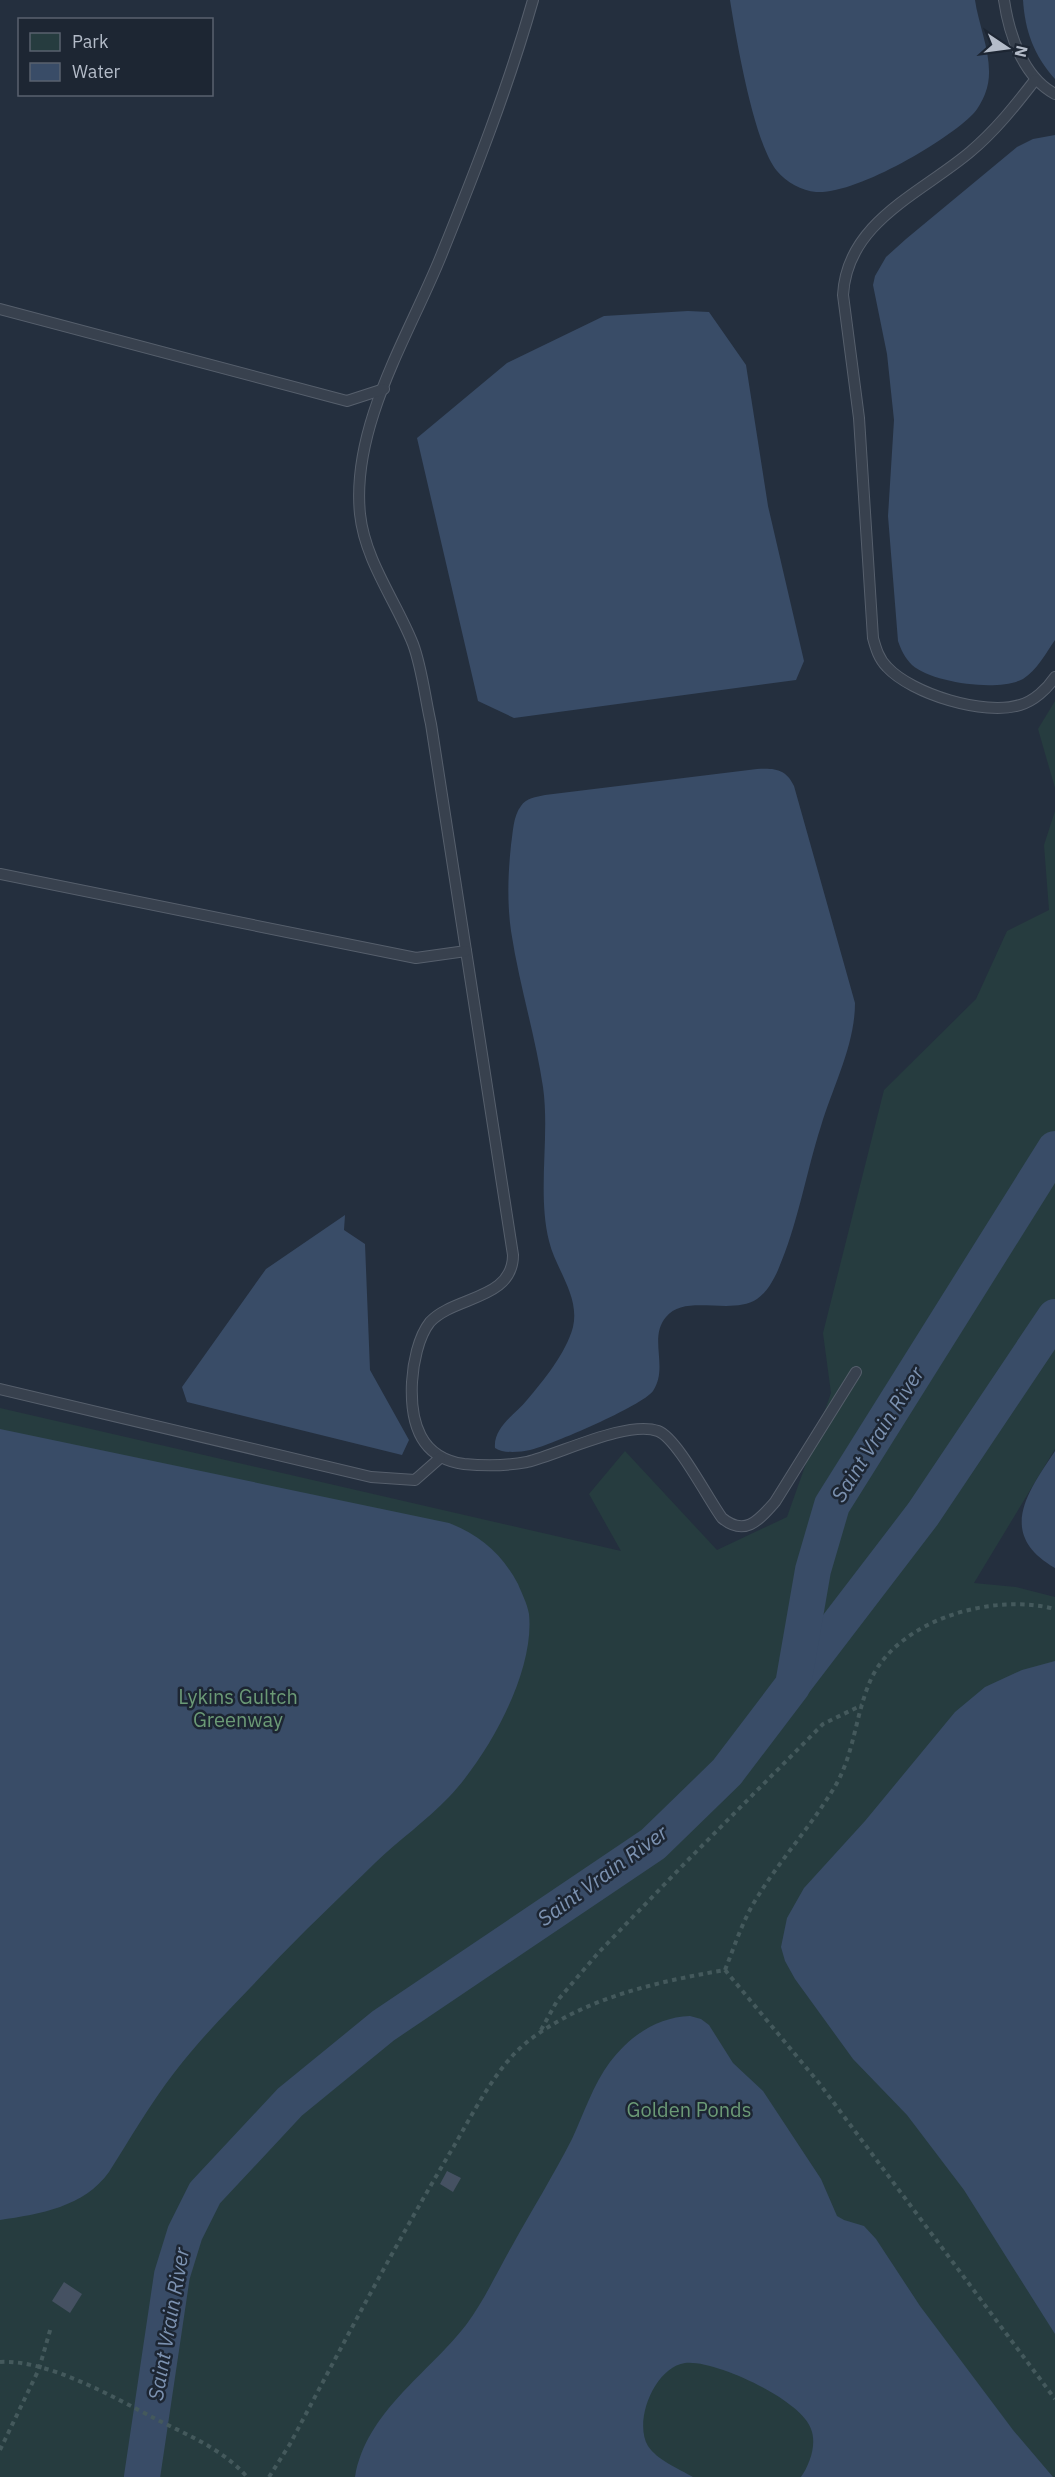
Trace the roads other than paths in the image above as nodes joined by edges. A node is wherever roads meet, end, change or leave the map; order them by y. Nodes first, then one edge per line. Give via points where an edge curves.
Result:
1 (533, 0) edge
2 (1004, 0) edge
3 (1035, 80) junction
4 (1055, 94) edge
5 (0, 309) edge
6 (384, 389) junction
7 (1055, 677) edge
8 (0, 874) edge
9 (466, 951) junction
10 (856, 1372) dead end
11 (0, 1389) edge
12 (440, 1458) junction

1 - 6 lane via 492,130
2 - 3 lane via 1016,45
3 - 4 lane
3 - 7 lane via 983,141 869,229 850,259 843,295 857,396 877,653 896,675 920,690 974,705 1002,708 1023,704
5 - 6 lane via 347,401
6 - 9 lane via 370,424 363,460 360,515 373,560 414,646 431,724
8 - 9 lane via 416,958
9 - 12 lane via 513,1263 502,1283 436,1317 423,1334 412,1381 415,1418 425,1444
10 - 12 lane via 775,1502 749,1526 730,1525 722,1518 670,1440 652,1429 607,1436 508,1465 474,1465
11 - 12 lane via 371,1477 415,1480

